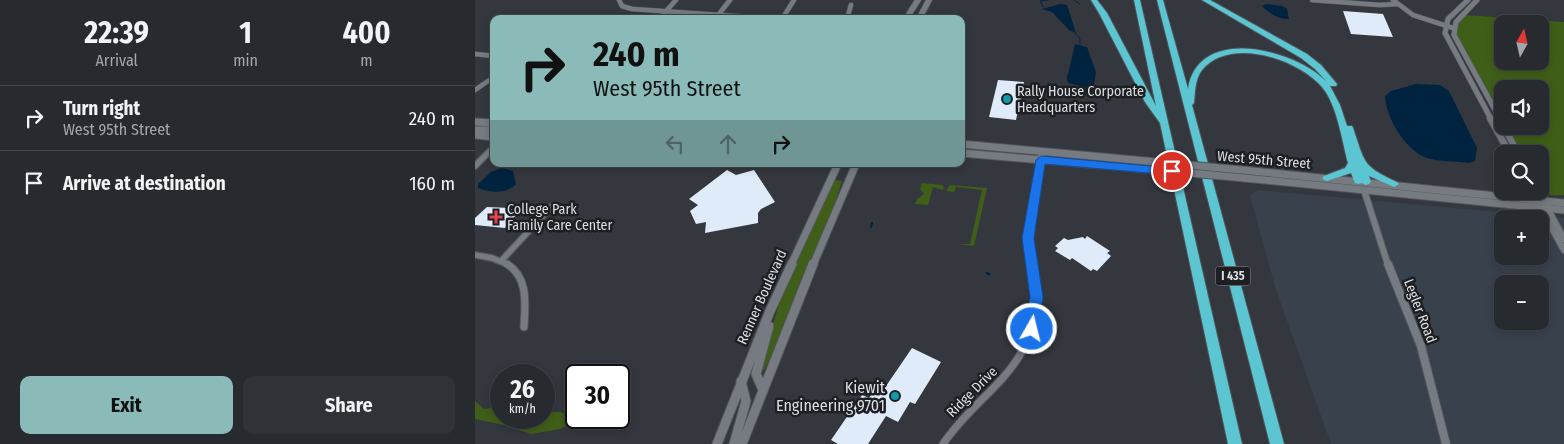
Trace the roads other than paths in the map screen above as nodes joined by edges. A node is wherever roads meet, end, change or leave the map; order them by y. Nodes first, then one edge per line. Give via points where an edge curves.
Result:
1 (619, 0) edge
2 (677, 0) edge
3 (730, 0) edge
4 (794, 0) edge
5 (918, 0) edge
6 (929, 0) edge
7 (1093, 0) edge
8 (1137, 0) edge
9 (1159, 0) edge
10 (1205, 0) edge
11 (1312, 0) edge
12 (1469, 0) edge
13 (1476, 1) edge
14 (1395, 2) edge
15 (851, 5) dead end
16 (667, 11) junction
17 (719, 14) junction
18 (663, 15) edge
19 (724, 15) edge
20 (785, 15) edge
21 (848, 15) edge
22 (909, 15) edge
23 (921, 15) edge
24 (1445, 26) junction
25 (1453, 28) junction
26 (475, 54) edge
27 (490, 56) edge
28 (490, 80) edge
29 (475, 90) edge
30 (1190, 108) junction
31 (1494, 110) edge
32 (475, 122) edge
33 (490, 123) edge
34 (1494, 124) edge
35 (1166, 126) junction
36 (475, 130) edge
37 (490, 130) edge
38 (475, 135) edge
39 (490, 137) edge
40 (965, 145) edge
41 (490, 151) edge
42 (965, 153) edge
43 (1041, 156) junction
44 (1356, 163) junction
45 (475, 166) edge
46 (837, 167) edge
47 (855, 167) edge
48 (1243, 174) junction
49 (1327, 178) junction
50 (1362, 184) junction
51 (1393, 184) junction
52 (1537, 200) edge
53 (1539, 203) junction
54 (1564, 203) edge
55 (552, 206) dead end
56 (1548, 208) junction
57 (1564, 210) edge
58 (1564, 239) edge
59 (1564, 250) edge
60 (475, 255) edge
61 (502, 260) junction
62 (775, 300) junction
63 (524, 327) dead end
64 (741, 381) junction
65 (763, 390) junction
66 (717, 444) edge
67 (734, 444) edge
68 (742, 444) edge
69 (943, 444) edge
70 (1235, 444) edge
71 (1277, 444) edge
72 (1446, 444) edge

1 - 16 street via 626,8
2 - 16 street
3 - 17 street
4 - 20 street
5 - 22 main road
6 - 23 main road
7 - 35 highway via 1103,13 1149,102
8 - 35 highway, I 435
9 - 30 highway, I 435
10 - 44 highway via 1293,49 1323,72 1337,91
11 - 14 street via 1380,5
12 - 13 street
12 - 24 street via 1448,19
13 - 25 street via 1457,19
14 - 24 street via 1417,17
15 - 21 street
16 - 17 street
16 - 18 street
17 - 19 street
24 - 25 street
24 - 34 street via 1449,43
25 - 31 street via 1455,39
26 - 27 street
28 - 29 street
30 - 44 highway via 1193,81 1198,69 1210,59 1229,52 1249,51 1286,58 1327,86
30 - 71 highway, I 435
32 - 33 main road
35 - 70 highway, I 435
36 - 37 main road
38 - 39 main road
40 - 43 main road, West 95th Street
41 - 45 street
42 - 43 main road, West 95th Street
43 - 48 main road, West 95th Street, bridge
43 - 69 street, Ridge Drive via 1028,238 1036,297 1032,329 1010,372 959,421
44 - 49 highway via 1349,170
44 - 50 highway
44 - 51 highway
46 - 62 main road, Renner Boulevard
47 - 65 main road
48 - 49 main road, West 95th Street
48 - 50 main road, West 95th Street
49 - 50 main road, West 95th Street
50 - 51 main road, West 95th Street
50 - 53 main road, West 95th Street
50 - 72 street, Legler Road via 1388,265 1421,346
51 - 53 main road, West 95th Street
52 - 53 street
53 - 54 main road, West 95th Street
53 - 56 main road, West 95th Street
53 - 59 street
55 - 61 street
56 - 57 main road, West 95th Street
56 - 58 street
60 - 61 street
61 - 63 street via 518,272 526,289
62 - 64 main road, Renner Boulevard
62 - 65 main road via 756,374
64 - 66 main road, Renner Boulevard
64 - 67 main road via 746,401
65 - 68 main road

